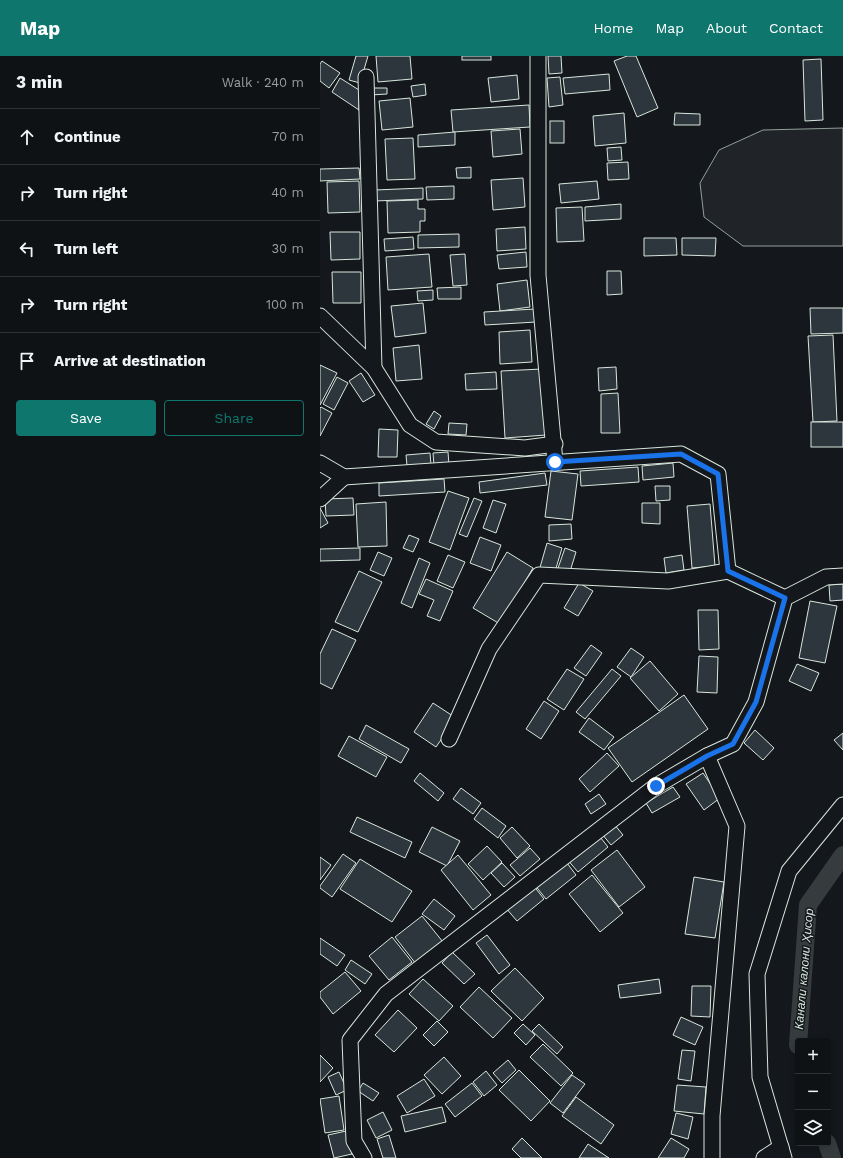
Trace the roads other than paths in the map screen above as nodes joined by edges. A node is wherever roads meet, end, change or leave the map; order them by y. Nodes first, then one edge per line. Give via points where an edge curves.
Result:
1 (538, 56) edge
2 (366, 77) dead end
3 (320, 316) edge
4 (374, 368) junction
5 (555, 444) junction
6 (555, 462) junction
7 (320, 463) edge
8 (344, 477) junction
9 (320, 499) edge
10 (728, 571) junction
11 (843, 576) edge
12 (785, 598) junction
13 (448, 739) dead end
14 (707, 756) junction
15 (843, 805) edge
16 (782, 1152) edge
17 (364, 1158) edge
18 (712, 1158) edge
19 (764, 1158) edge

1 - 5 street via 538,275
2 - 4 street
3 - 4 street
4 - 5 street via 410,425 436,442 525,448
5 - 6 street
6 - 8 street
6 - 10 street via 681,454 718,474
7 - 8 street
8 - 9 street
10 - 12 street
10 - 13 street via 668,581 539,575 490,649
11 - 12 street via 826,577
12 - 14 street via 756,702 733,744
14 - 17 street via 656,786 386,994 350,1040 354,1141
14 - 18 street via 737,826 712,1116
15 - 16 street via 789,871 757,974 760,1077
16 - 19 street

